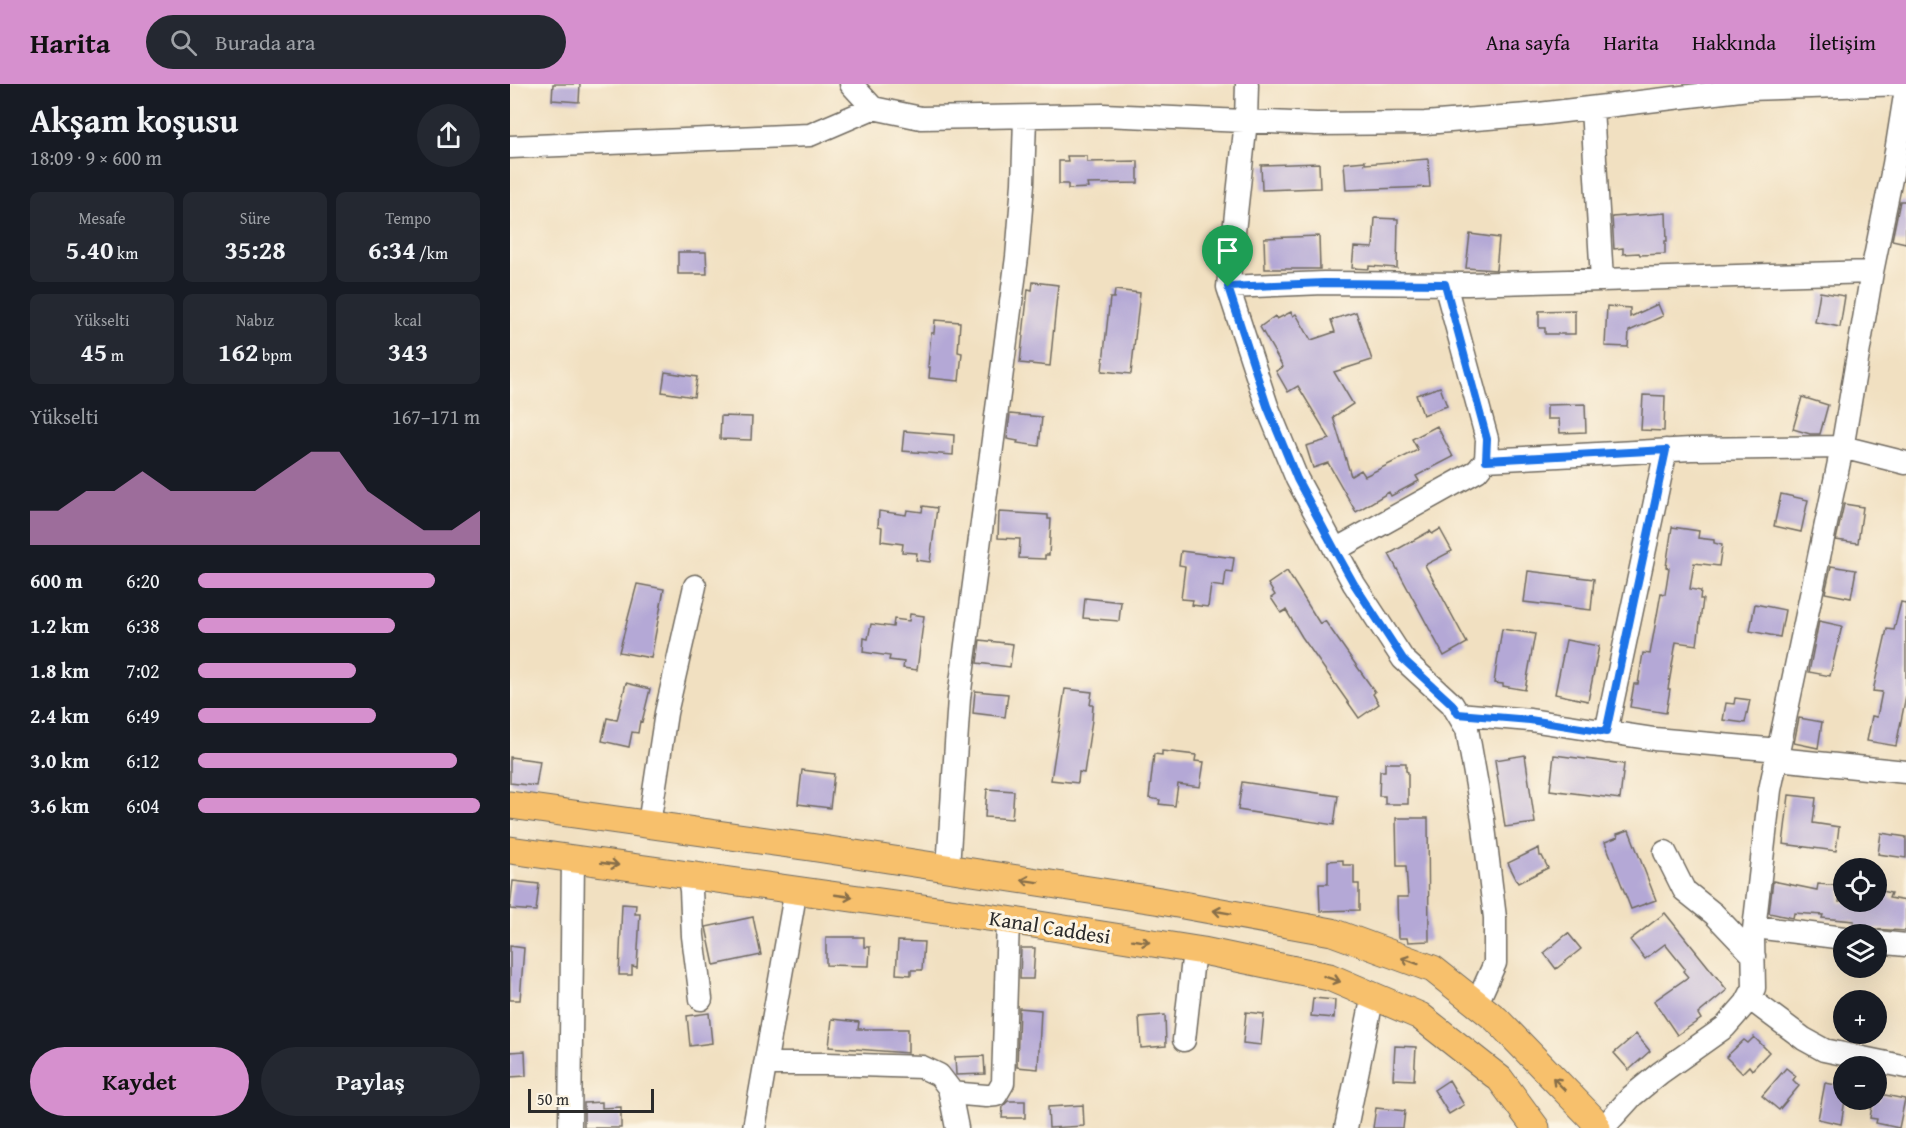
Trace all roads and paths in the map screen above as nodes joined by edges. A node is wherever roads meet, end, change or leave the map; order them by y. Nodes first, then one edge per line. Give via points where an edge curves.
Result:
1 (851, 84) edge
2 (1248, 84) edge
3 (1761, 86) edge
4 (1906, 87) edge
5 (873, 108) junction
6 (1592, 108) junction
7 (1025, 117) junction
8 (1246, 121) junction
9 (510, 147) edge
10 (1872, 272) junction
11 (1602, 280) junction
12 (1445, 284) junction
13 (1228, 287) junction
14 (1842, 447) junction
15 (1666, 450) junction
16 (1486, 460) junction
17 (1906, 463) edge
18 (1335, 550) junction
19 (695, 586) dead end
20 (1458, 714) junction
21 (1606, 732) junction
22 (1778, 755) junction
23 (1906, 772) edge
24 (510, 805) edge
25 (649, 824) junction
26 (510, 850) edge
27 (1665, 852) dead end
28 (573, 858) junction
29 (948, 868) junction
30 (688, 875) junction
31 (796, 890) junction
32 (1008, 920) junction
33 (1755, 927) junction
34 (1833, 937) edge
35 (1887, 943) edge
36 (1906, 945) edge
37 (1194, 950) junction
38 (1754, 956) junction
39 (1373, 995) junction
40 (1749, 998) junction
41 (701, 999) dead end
42 (1477, 1003) junction
43 (1184, 1040) dead end
44 (765, 1064) junction
45 (1906, 1067) edge
46 (950, 1093) junction
47 (570, 1128) edge
48 (754, 1128) edge
49 (957, 1128) edge
50 (1346, 1128) edge
51 (1536, 1128) edge
52 (1597, 1128) edge
53 (1603, 1128) edge

1 - 5 street
2 - 8 street
3 - 4 street
3 - 6 street
4 - 10 street
5 - 7 street via 921,118
5 - 9 street via 810,135
6 - 8 street via 1425,123
6 - 11 street
7 - 8 street via 1103,115
7 - 29 street via 1017,257 959,698
8 - 13 street
10 - 11 street
10 - 14 street
11 - 12 street
12 - 13 street
12 - 16 street via 1487,439
13 - 18 street via 1267,406 1297,479
14 - 15 street
14 - 17 street
14 - 22 street
15 - 16 street
15 - 21 street
16 - 18 street via 1477,471
18 - 20 street via 1403,659
19 - 25 street via 666,713
20 - 21 street
20 - 42 street via 1467,729 1495,918 1495,963
21 - 22 street
22 - 23 street
22 - 33 street via 1770,790
24 - 25 main road
25 - 29 main road
26 - 28 main road, Kanal Caddesi
27 - 38 street via 1684,890 1714,914
28 -> 30 main road, Kanal Caddesi
28 - 47 street
42 -> 29 main road via 1434,969 1332,932
30 - 31 main road, Kanal Caddesi
30 - 41 street
31 -> 32 main road, Kanal Caddesi
31 - 44 street
32 -> 37 main road, Kanal Caddesi
32 - 46 street via 1003,1083 996,1095
33 - 34 street
33 - 38 street
35 - 36 street
37 -> 39 main road, Kanal Caddesi via 1329,976
37 - 43 street
38 - 40 street via 1754,988
39 - 50 street
39 - 51 main road, Kanal Caddesi via 1420,1016 1500,1079
40 - 45 street via 1824,1050
40 - 53 street via 1725,1028 1639,1090
52 -> 42 main road via 1592,1118
44 - 46 street via 921,1067 939,1075
44 - 48 street
46 - 49 street

